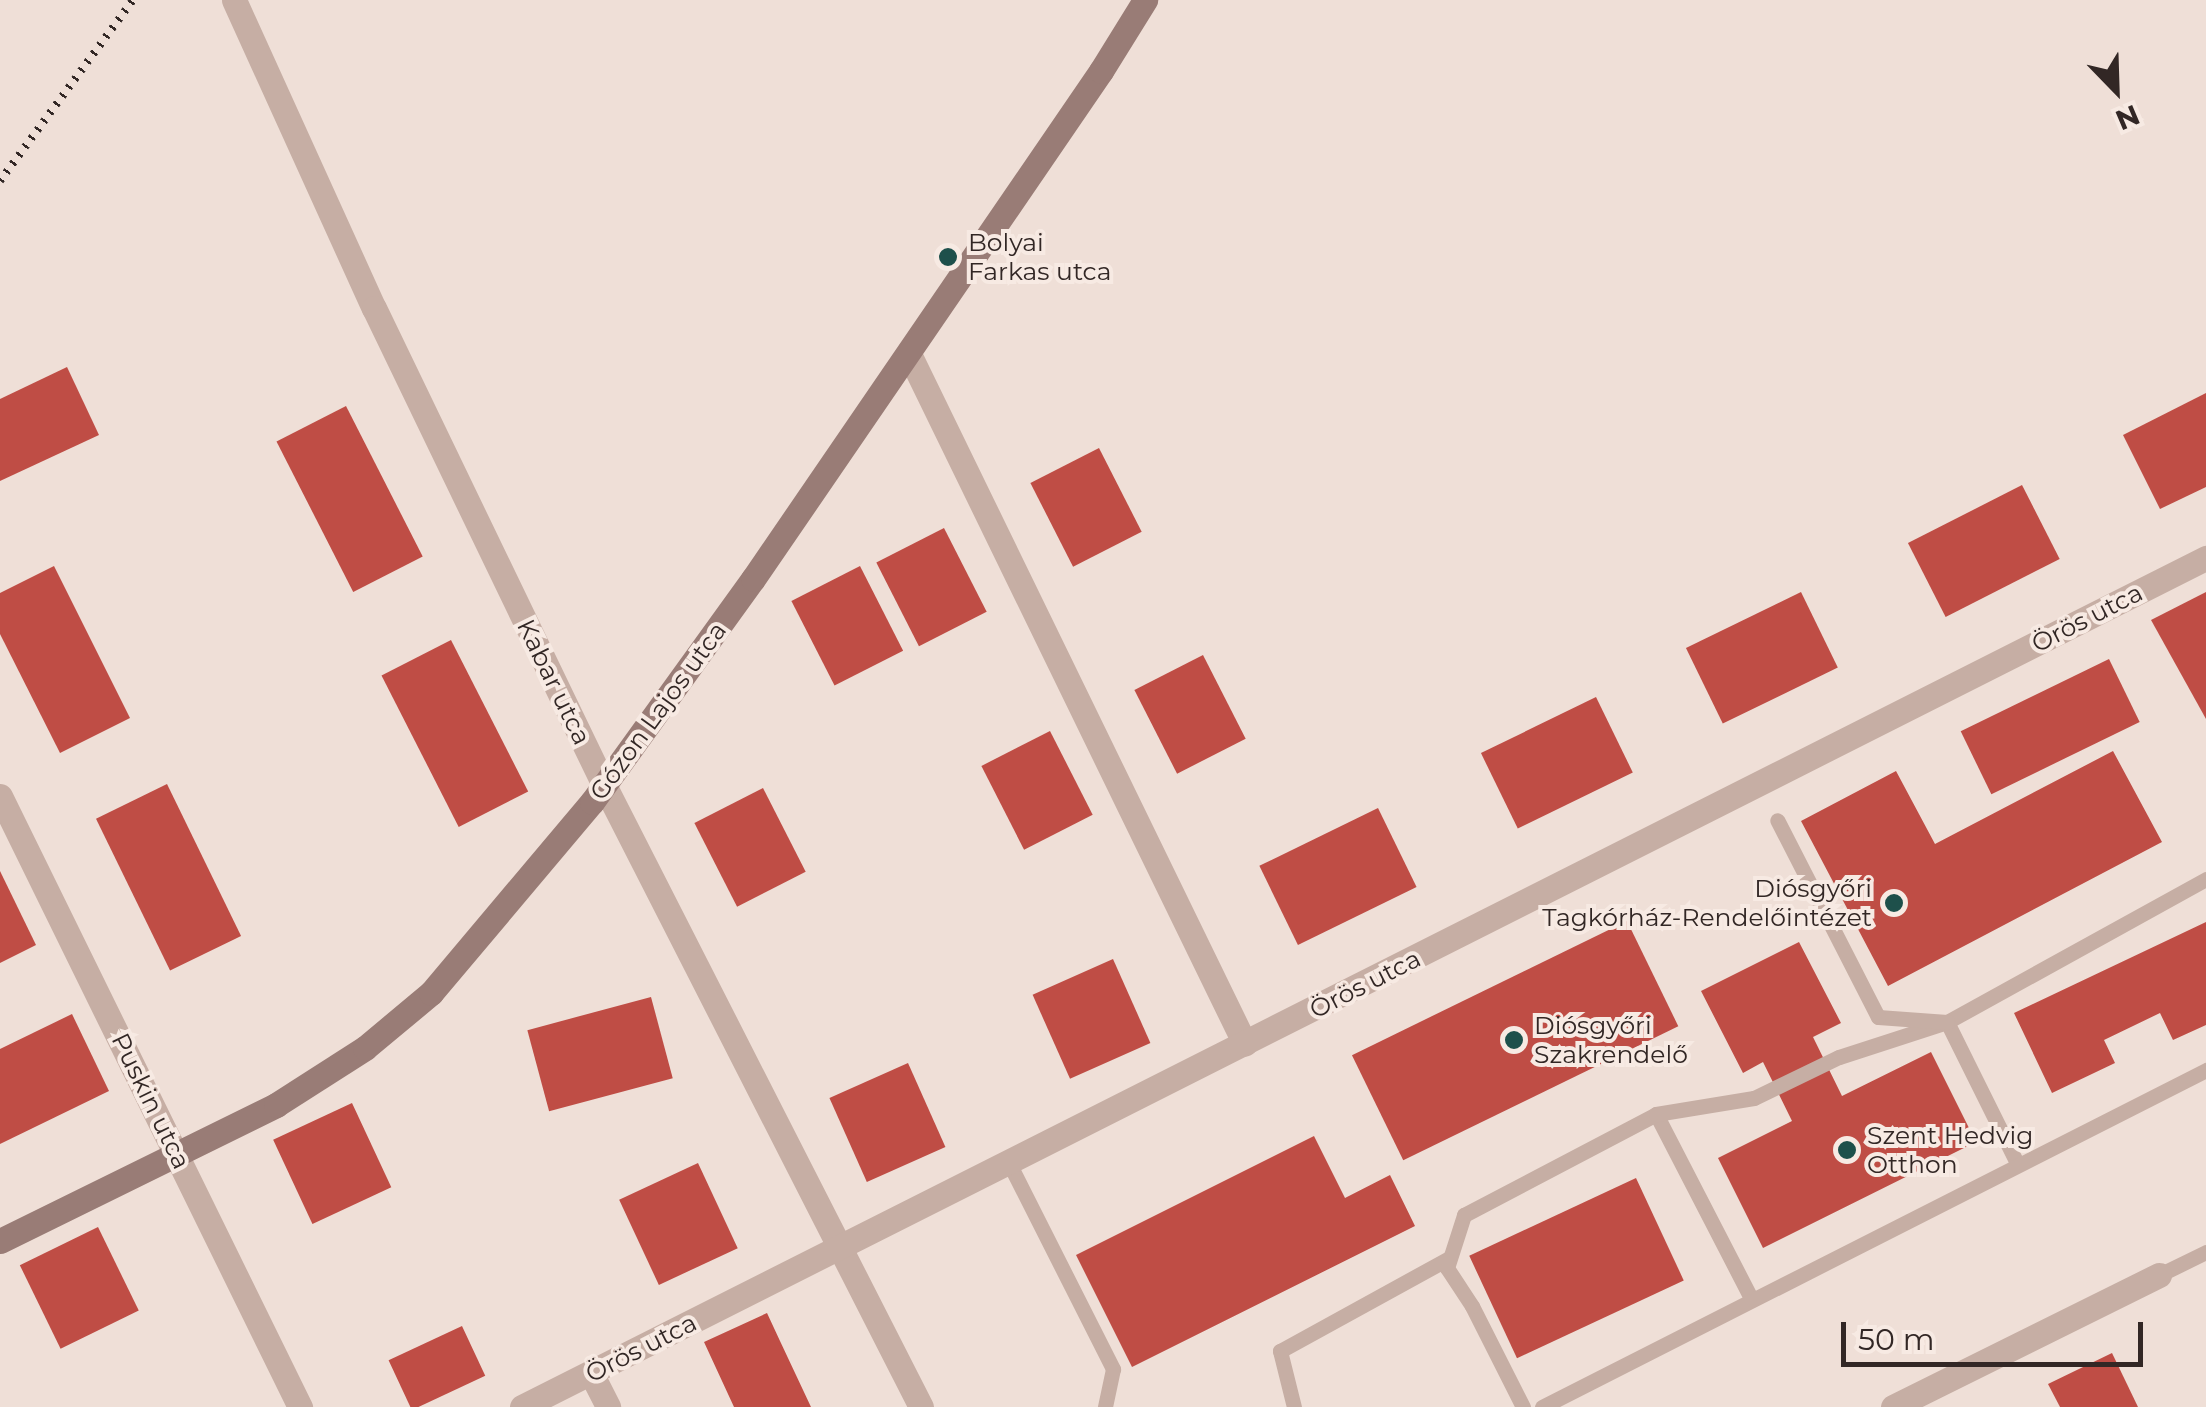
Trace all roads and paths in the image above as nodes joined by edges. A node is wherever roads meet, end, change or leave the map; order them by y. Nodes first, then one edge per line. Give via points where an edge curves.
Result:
1 (234, 0) edge
2 (1145, 0) edge
3 (909, 354) junction
4 (2206, 558) edge
5 (604, 785) junction
6 (0, 796) edge
7 (1778, 820) dead end
8 (2206, 879) edge
9 (1947, 1022) junction
10 (1245, 1044) junction
11 (2206, 1070) edge
12 (1656, 1114) junction
13 (177, 1153) junction
14 (1009, 1163) junction
15 (2018, 1163) junction
16 (0, 1241) edge
17 (842, 1247) junction
18 (2206, 1252) edge
19 (1449, 1258) junction
20 (2159, 1276) joint
21 (1751, 1298) junction
22 (592, 1372) junction
23 (300, 1407) edge
24 (522, 1407) edge
25 (608, 1407) edge
26 (921, 1407) edge
27 (1105, 1407) edge
28 (1294, 1407) edge
29 (1523, 1407) edge
30 (1542, 1407) edge
31 (1894, 1407) edge

1 - 5 street, Kabar utca
2 - 3 main road, Gózon Lajos utca
3 - 5 main road, Gózon Lajos utca
3 - 10 street
4 - 10 street, Örös utca
5 - 13 main road, Gózon Lajos utca via 431,993 365,1048 276,1105
5 - 17 street, Kabar utca
6 - 13 street, Puskin utca
7 - 9 lane via 1878,1016
8 - 9 lane
9 - 12 lane via 1839,1057 1754,1098
9 - 15 lane
10 - 14 street, Örös utca
11 - 15 lane
12 - 19 lane via 1464,1215
12 - 21 lane
13 - 16 main road, Gózon Lajos utca
13 - 23 street, Puskin utca
14 - 17 street, Örös utca
14 - 27 lane via 1113,1369
15 - 21 lane
17 - 22 street, Örös utca
17 - 26 street, Kabar utca
18 - 20 lane
19 - 28 lane via 1280,1351
19 - 29 lane via 1447,1268
20 - 31 street
21 - 30 lane
22 - 24 street, Örös utca
22 - 25 street

